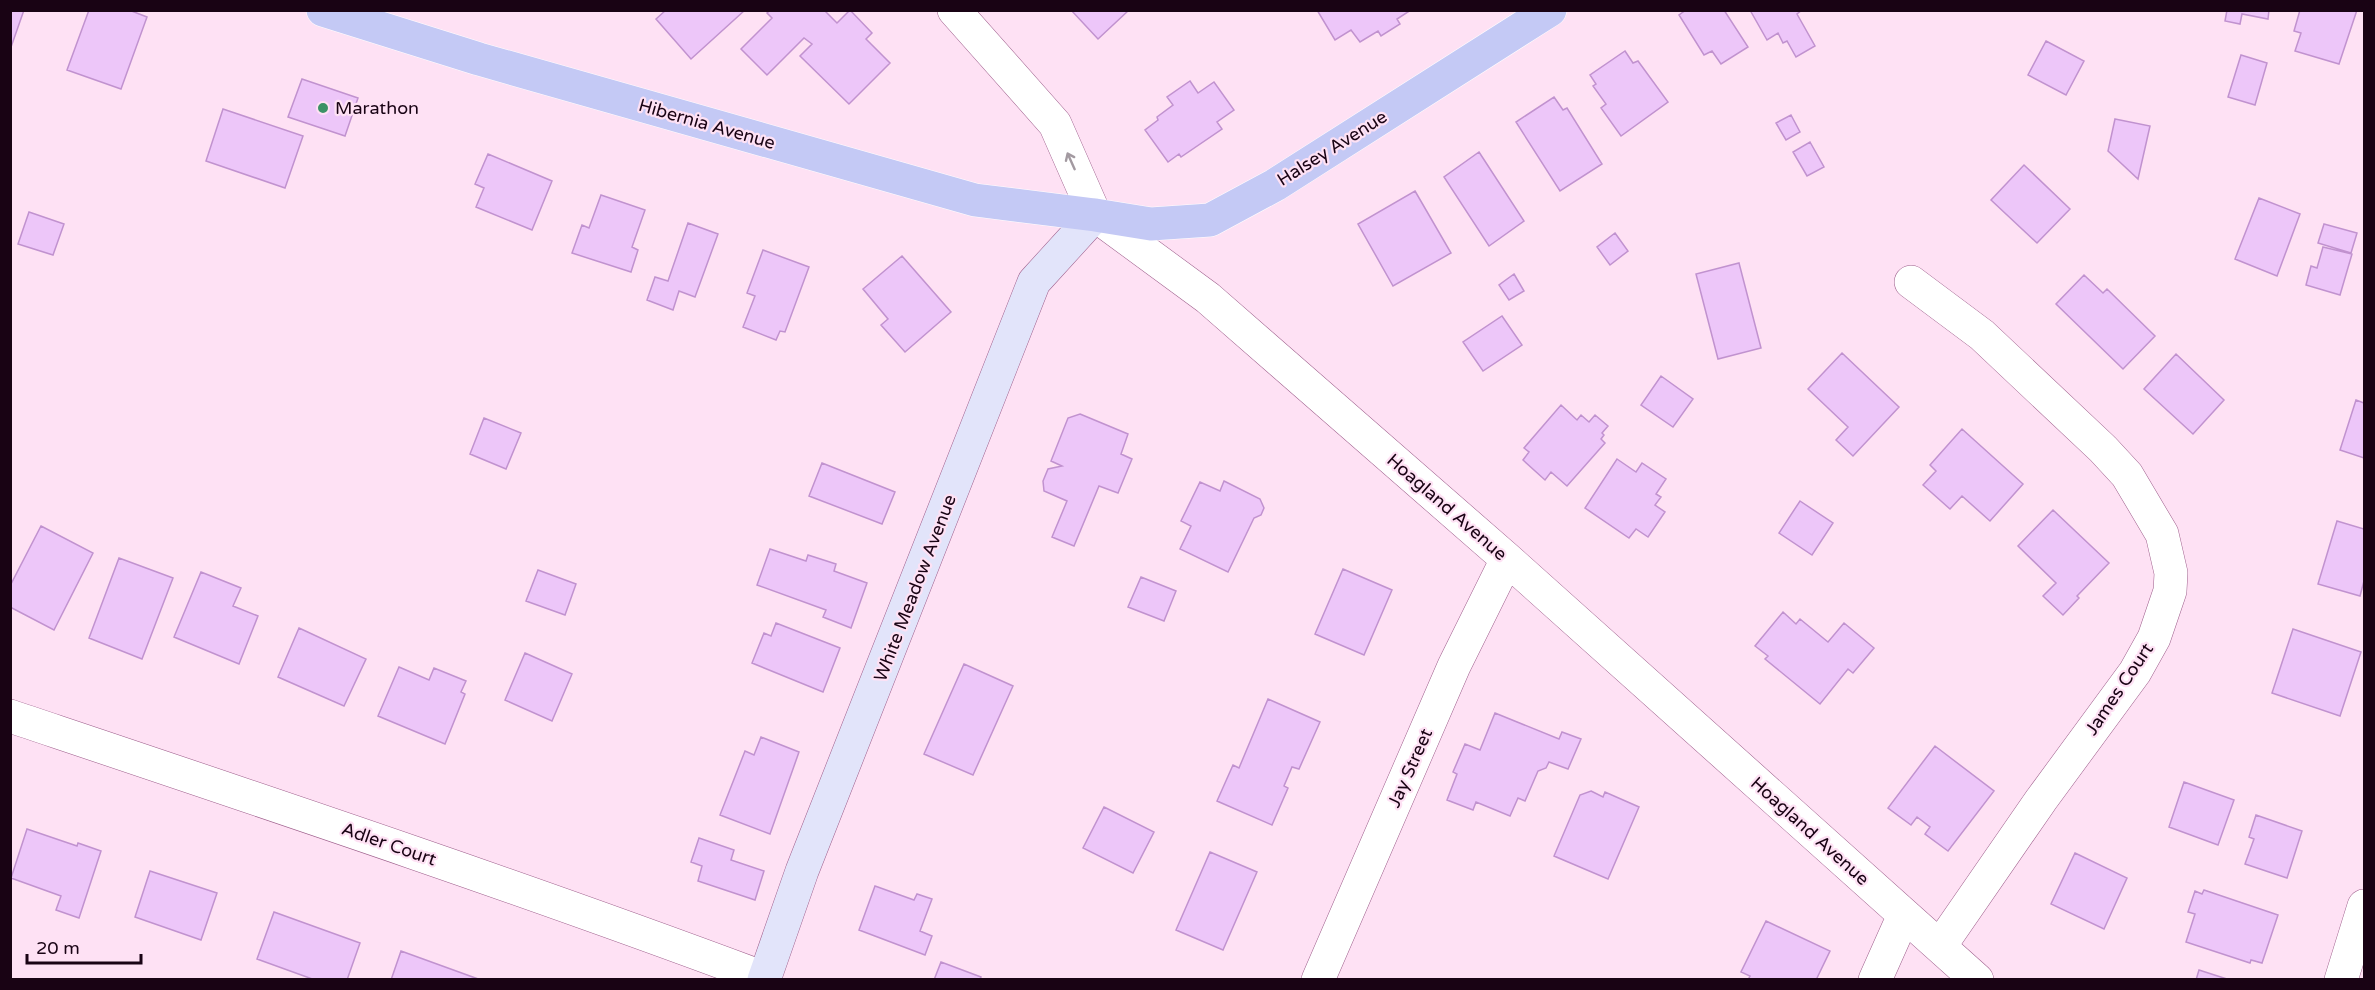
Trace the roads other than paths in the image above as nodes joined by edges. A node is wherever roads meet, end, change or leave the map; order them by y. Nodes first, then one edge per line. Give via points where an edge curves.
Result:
1 (954, 10) edge
2 (1550, 10) edge
3 (331, 12) edge
4 (1095, 214) junction
5 (1911, 282) dead end
6 (1507, 559) junction
7 (10, 716) edge
8 (2364, 906) edge
9 (1904, 915) junction
10 (1940, 946) junction
11 (764, 979) edge
12 (1318, 980) edge
13 (1875, 980) edge
14 (1977, 980) edge
15 (2341, 980) edge

4 -> 1 street, Hoagland Avenue via 1055,124
2 - 4 main road, Halsey Avenue via 1275,185 1210,220 1151,224
3 - 4 main road, Hibernia Avenue via 479,59 975,200
4 - 6 street, Hoagland Avenue via 1208,298
4 - 11 street, White Meadow Avenue via 1034,282 802,871
5 - 10 street, James Court via 1982,335 2127,475 2162,534 2170,573 2170,591 2154,638 2135,672
6 - 9 street, Hoagland Avenue
6 - 12 street, Jay Street via 1454,666
7 - 11 street, Adler Court via 350,830
8 - 15 street
9 - 10 street, Hoagland Avenue
9 - 13 street
10 - 14 street, Hoagland Avenue

